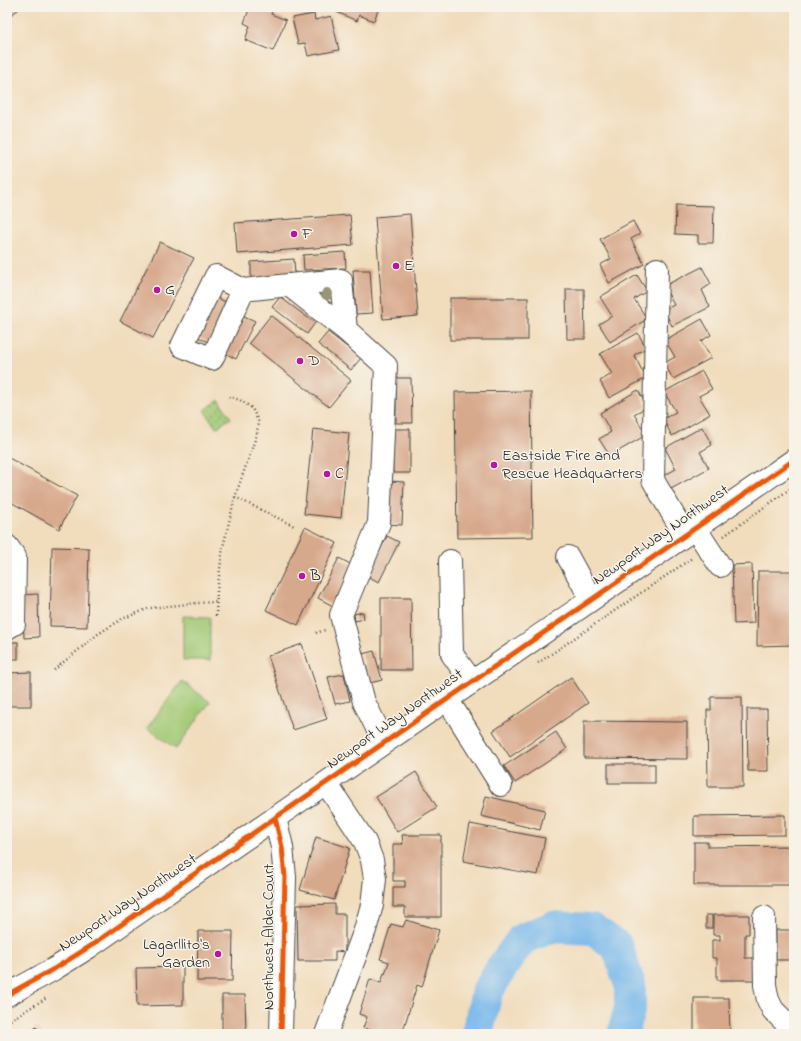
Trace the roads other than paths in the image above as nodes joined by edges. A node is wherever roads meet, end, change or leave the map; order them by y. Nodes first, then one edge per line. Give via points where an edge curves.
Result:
1 (657, 269) dead end
2 (289, 285) junction
3 (243, 290) dead end
4 (346, 330) junction
5 (794, 460) edge
6 (690, 531) junction
7 (7, 546) edge
8 (568, 557) dead end
9 (450, 562) dead end
10 (720, 566) dead end
11 (591, 599) junction
12 (7, 628) edge
13 (472, 682) junction
14 (447, 699) junction
15 (384, 742) junction
16 (326, 783) junction
17 (501, 785) dead end
18 (275, 818) junction
19 (764, 917) dead end
20 (7, 994) edge
21 (787, 1023) edge
22 (281, 1034) edge
23 (326, 1034) edge

1 - 6 street via 653,480
2 - 3 street
2 - 4 street
2 - 4 street via 341,280
4 - 15 street via 386,366 379,523 341,615 364,702
5 - 6 street, Newport Way Northwest
6 - 10 street
6 - 11 street, Newport Way Northwest
7 - 12 street via 14,557 14,624
8 - 11 street
9 - 13 street via 452,654
11 - 13 street, Newport Way Northwest
13 - 14 street, Newport Way Northwest
14 - 15 street, Newport Way Northwest
14 - 17 street
15 - 16 street, Newport Way Northwest
16 - 18 street, Newport Way Northwest
16 - 23 street via 365,842 372,860 375,879 372,905 365,930
18 - 20 street, Newport Way Northwest via 89,947
18 - 22 street, Northwest Alder Court via 282,847 285,878
19 - 21 street via 765,985 768,1000 773,1010

